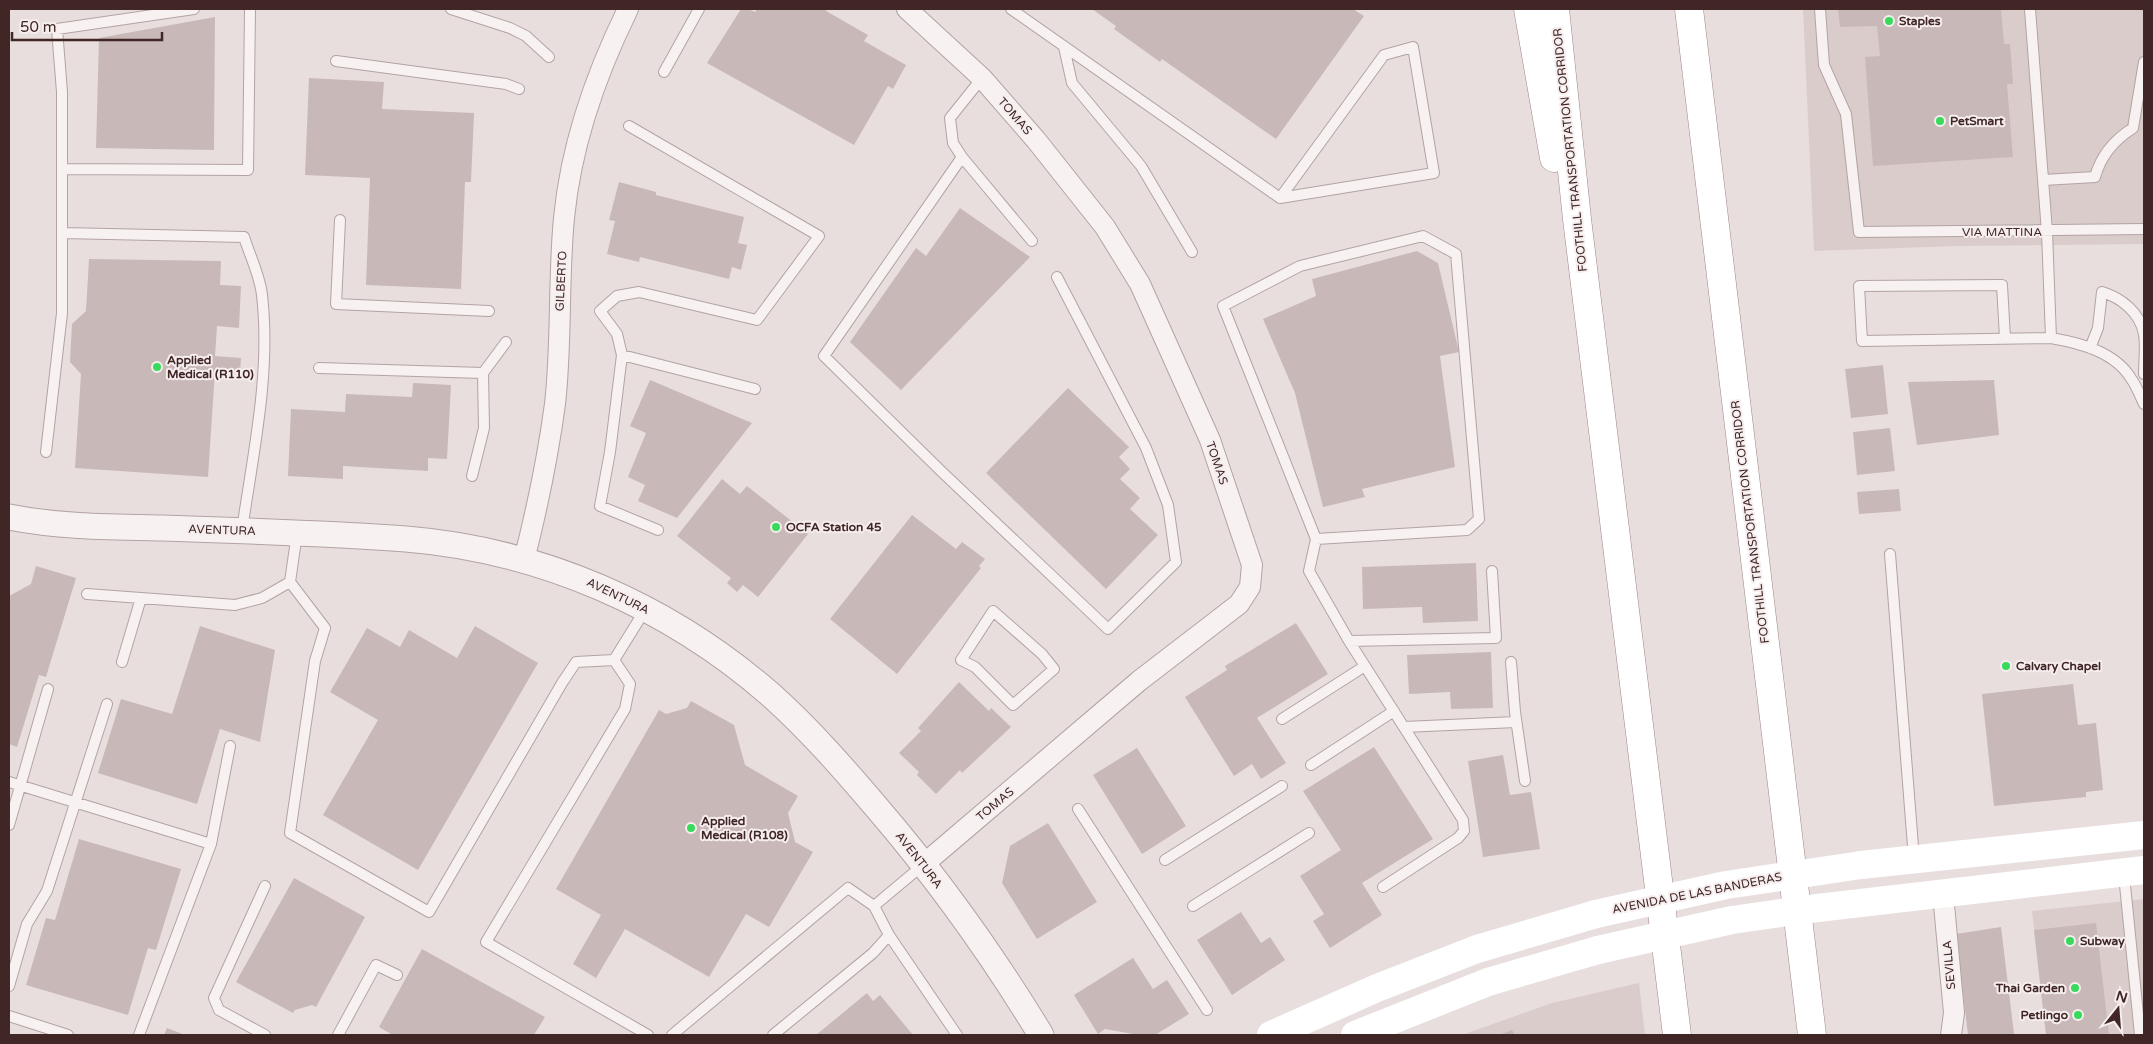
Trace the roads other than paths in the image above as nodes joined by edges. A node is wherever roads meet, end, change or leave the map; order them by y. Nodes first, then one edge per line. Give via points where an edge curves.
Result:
1 (194, 9) edge
2 (250, 9) edge
3 (451, 9) edge
4 (628, 9) edge
5 (699, 9) edge
6 (907, 9) edge
7 (1011, 9) edge
8 (1528, 9) edge
9 (1555, 9) edge
10 (1688, 9) edge
11 (1701, 9) edge
12 (1820, 9) edge
13 (2030, 9) edge
14 (1064, 47) junction
15 (549, 57) dead end
16 (336, 61) dead end
17 (2144, 62) edge
18 (664, 72) dead end
19 (1696, 77) junction
20 (982, 78) junction
21 (519, 88) dead end
22 (629, 126) dead end
23 (962, 157) junction
24 (62, 169) junction
25 (2043, 180) junction
26 (1280, 198) junction
27 (1577, 218) junction
28 (340, 220) dead end
29 (2144, 229) edge
30 (2047, 232) junction
31 (62, 233) junction
32 (1032, 241) dead end
33 (1192, 252) dead end
34 (1057, 277) dead end
35 (489, 310) dead end
36 (2006, 338) junction
37 (2051, 338) junction
38 (506, 342) dead end
39 (2090, 348) junction
40 (622, 355) junction
41 (320, 368) dead end
42 (482, 372) junction
43 (2144, 374) edge
44 (755, 389) dead end
45 (2144, 404) edge
46 (46, 452) dead end
47 (472, 476) dead end
48 (9, 517) edge
49 (658, 530) dead end
50 (241, 531) junction
51 (297, 533) junction
52 (1316, 539) junction
53 (1890, 554) dead end
54 (524, 560) junction
55 (1492, 571) dead end
56 (290, 582) junction
57 (87, 594) dead end
58 (141, 598) junction
59 (646, 609) junction
60 (1349, 641) junction
61 (614, 660) junction
62 (122, 662) dead end
63 (1511, 662) dead end
64 (1365, 666) junction
65 (48, 689) dead end
66 (107, 704) dead end
67 (1012, 706) joint
68 (1394, 711) junction
69 (1282, 719) dead end
70 (1516, 722) junction
71 (1404, 727) junction
72 (230, 746) dead end
73 (1311, 766) dead end
74 (1525, 781) dead end
75 (9, 782) edge
76 (21, 786) junction
77 (1282, 786) dead end
78 (76, 803) junction
79 (1078, 809) dead end
80 (9, 825) edge
81 (1309, 833) dead end
82 (2144, 835) edge
83 (211, 844) junction
84 (1165, 860) dead end
85 (1914, 860) junction
86 (924, 864) junction
87 (2134, 871) edge
88 (265, 886) dead end
89 (1383, 887) dead end
90 (1943, 894) junction
91 (1916, 897) junction
92 (874, 906) junction
93 (1193, 906) dead end
94 (889, 934) junction
95 (397, 975) dead end
96 (9, 986) edge
97 (1207, 1010) dead end
98 (9, 1016) edge
99 (68, 1035) edge
100 (139, 1035) edge
101 (265, 1035) edge
102 (338, 1035) edge
103 (648, 1035) edge
104 (672, 1035) edge
105 (773, 1035) edge
106 (957, 1035) edge
107 (1041, 1035) edge
108 (1271, 1035) edge
109 (1355, 1035) edge
110 (1677, 1035) edge
111 (1812, 1035) edge
112 (1951, 1035) edge
113 (2140, 1035) edge

1 - 24 lane via 57,29 62,92
2 - 24 lane via 248,170
3 - 15 lane via 510,28 526,36
4 - 54 street, GILBERTO via 601,67 573,166 564,217 555,402
5 - 18 lane
6 - 20 street, TOMAS
7 - 14 lane
8 - 27 main road via 1556,168
9 - 27 main road, FOOTHILL TRANSPORTATION CORRIDOR
10 - 19 main road, FOOTHILL TRANSPORTATION CORRIDOR
11 - 19 main road via 1704,47
12 - 30 lane, VIA MATTINA via 1824,65 1846,114 1859,232
13 - 25 lane
14 - 26 lane
14 - 33 lane via 1072,83 1141,166
16 - 21 lane
17 - 25 lane via 2133,128 2103,156 2095,177
19 - 111 main road, FOOTHILL TRANSPORTATION CORRIDOR
20 - 23 lane via 950,118 953,143
20 - 86 street, TOMAS via 1090,206 1140,284 1210,440 1252,565 1250,587 1240,604 1139,681
22 - 40 lane via 819,236 757,320 639,292 617,296 600,310 617,334
23 - 32 lane
23 - 34 lane via 824,356 1108,629 1176,562 1168,505 1146,448
24 - 31 lane
25 - 30 lane
26 - 26 lane via 1384,54 1413,47 1434,173
27 - 110 main road, FOOTHILL TRANSPORTATION CORRIDOR
28 - 35 lane via 336,304
29 - 30 lane, VIA MATTINA
30 - 37 lane
31 - 46 lane via 62,313
31 - 50 lane via 244,237 262,293 265,353
36 - 36 lane via 1862,341 1859,286 2002,285
36 - 37 lane
37 - 39 lane
38 - 42 lane
39 - 43 lane via 2098,328 2102,292 2115,296 2128,305 2144,334
39 - 45 lane via 2106,355 2132,378
40 - 44 lane
40 - 49 lane via 600,506
41 - 42 lane
42 - 47 lane via 484,428
48 - 50 street, AVENTURA via 86,526
50 - 51 street, AVENTURA
51 - 54 street, AVENTURA via 408,539
51 - 56 lane
52 - 52 lane via 1223,306 1300,266 1423,236 1456,254 1479,519 1467,530
52 - 60 lane via 1308,572
53 - 85 lane
54 - 59 street, AVENTURA via 578,578
55 - 60 lane via 1496,638
56 - 58 lane via 262,598 235,604
56 - 61 lane via 325,628 315,661 290,833 429,912 576,662
57 - 58 lane
58 - 62 lane
59 - 61 lane
59 - 86 street, AVENTURA via 703,643 772,696 844,770
60 - 64 lane
61 - 103 lane via 630,684 625,709 486,942
63 - 70 lane
64 - 68 lane
64 - 69 lane
65 - 76 lane
66 - 78 lane
67 - 67 lane via 1054,669 1042,654 993,611 960,660 975,667
68 - 71 lane
68 - 73 lane
70 - 71 lane
70 - 74 lane
71 - 89 lane via 1463,820 1464,831
72 - 83 lane
75 - 76 lane
76 - 78 lane
76 - 80 lane
77 - 84 lane
78 - 83 lane
78 - 96 lane via 47,891 27,924
79 - 97 lane
81 - 93 lane
82 - 85 main road, AVENIDA DE LAS BANDERAS
83 - 100 lane
85 - 91 main road
85 - 108 main road, AVENIDA DE LAS BANDERAS, bridge via 1861,864 1726,885 1596,914 1477,949 1377,988
86 - 92 lane
86 - 107 street, AVENTURA
87 - 90 main road
87 - 113 lane
88 - 101 lane via 214,998 219,1010
90 - 91 main road
90 - 112 street, SEVILLA via 1954,1013
91 - 109 main road, bridge via 1732,920 1598,950 1488,982
92 - 94 lane
92 - 104 lane via 848,888
94 - 105 lane via 873,953
94 - 106 lane
95 - 102 lane via 376,965
98 - 99 lane

